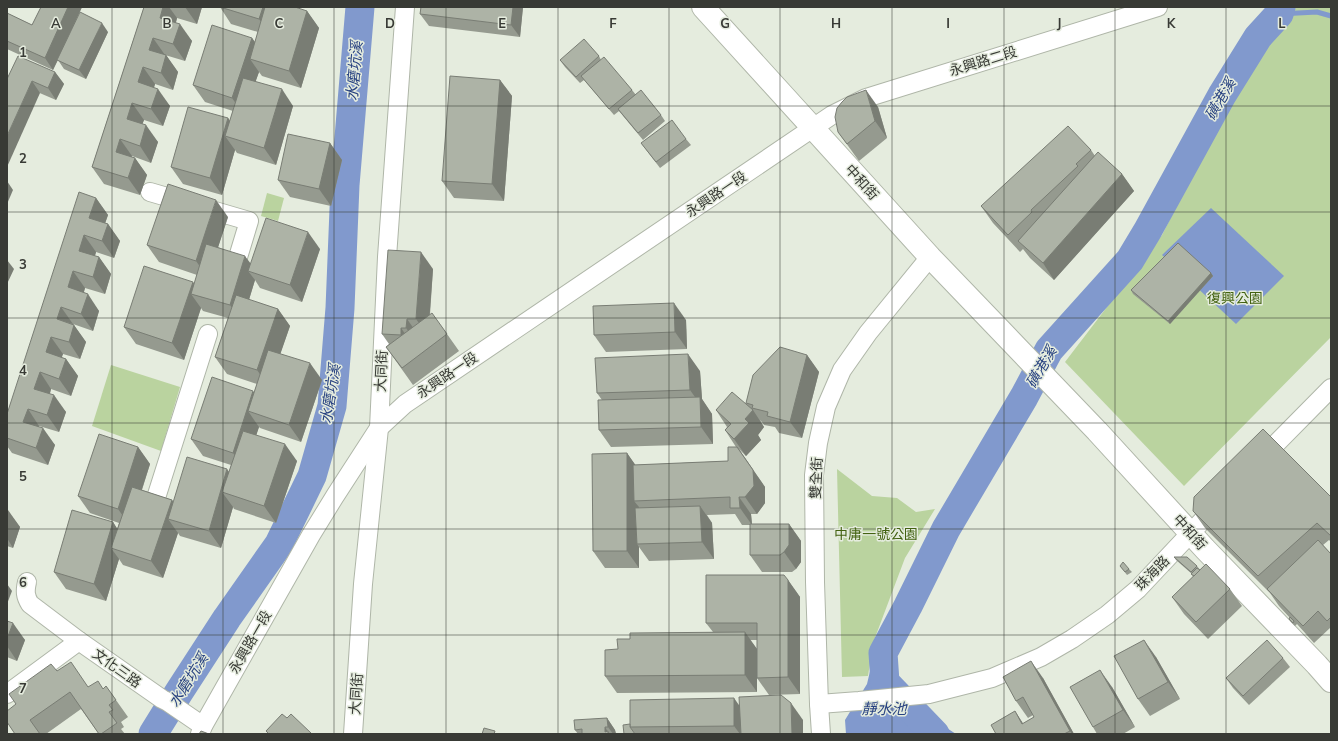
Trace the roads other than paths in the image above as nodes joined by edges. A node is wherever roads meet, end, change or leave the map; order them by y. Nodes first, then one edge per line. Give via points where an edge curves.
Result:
1 (406, 7) edge
2 (702, 7) edge
3 (1158, 7) edge
4 (813, 128) junction
5 (150, 192) dead end
6 (930, 257) junction
7 (236, 264) edge
8 (208, 334) dead end
9 (1331, 388) edge
10 (378, 428) junction
11 (1248, 473) edge
12 (1232, 490) edge
13 (155, 501) edge
14 (1190, 533) junction
15 (27, 582) dead end
16 (79, 642) junction
17 (1331, 681) edge
18 (7, 694) edge
19 (819, 704) junction
20 (199, 727) edge
21 (354, 734) edge
22 (821, 734) edge

1 - 10 street, 大同街
2 - 4 street, 中和街
3 - 4 street, 永興路二段 via 866,98
4 - 6 street, 中和街
4 - 10 street, 永興路一段 via 405,404
5 - 7 street via 248,221
6 - 14 street, 中和街 via 1050,381
6 - 19 street, 雙全街 via 868,333 842,370 826,407 814,475
8 - 13 street
9 - 11 street
10 - 20 street, 永興路一段 via 311,535
10 - 21 street, 大同街 via 363,584
12 - 14 street, 珠海路
14 - 17 street, 中和街
14 - 19 street, 珠海路 via 1138,589 1107,615 1041,657 992,678 929,694
15 - 16 street, 文化三路 via 25,597 30,604
16 - 18 street, 文化三路
16 - 20 street, 文化三路
19 - 22 street, 雙全街

